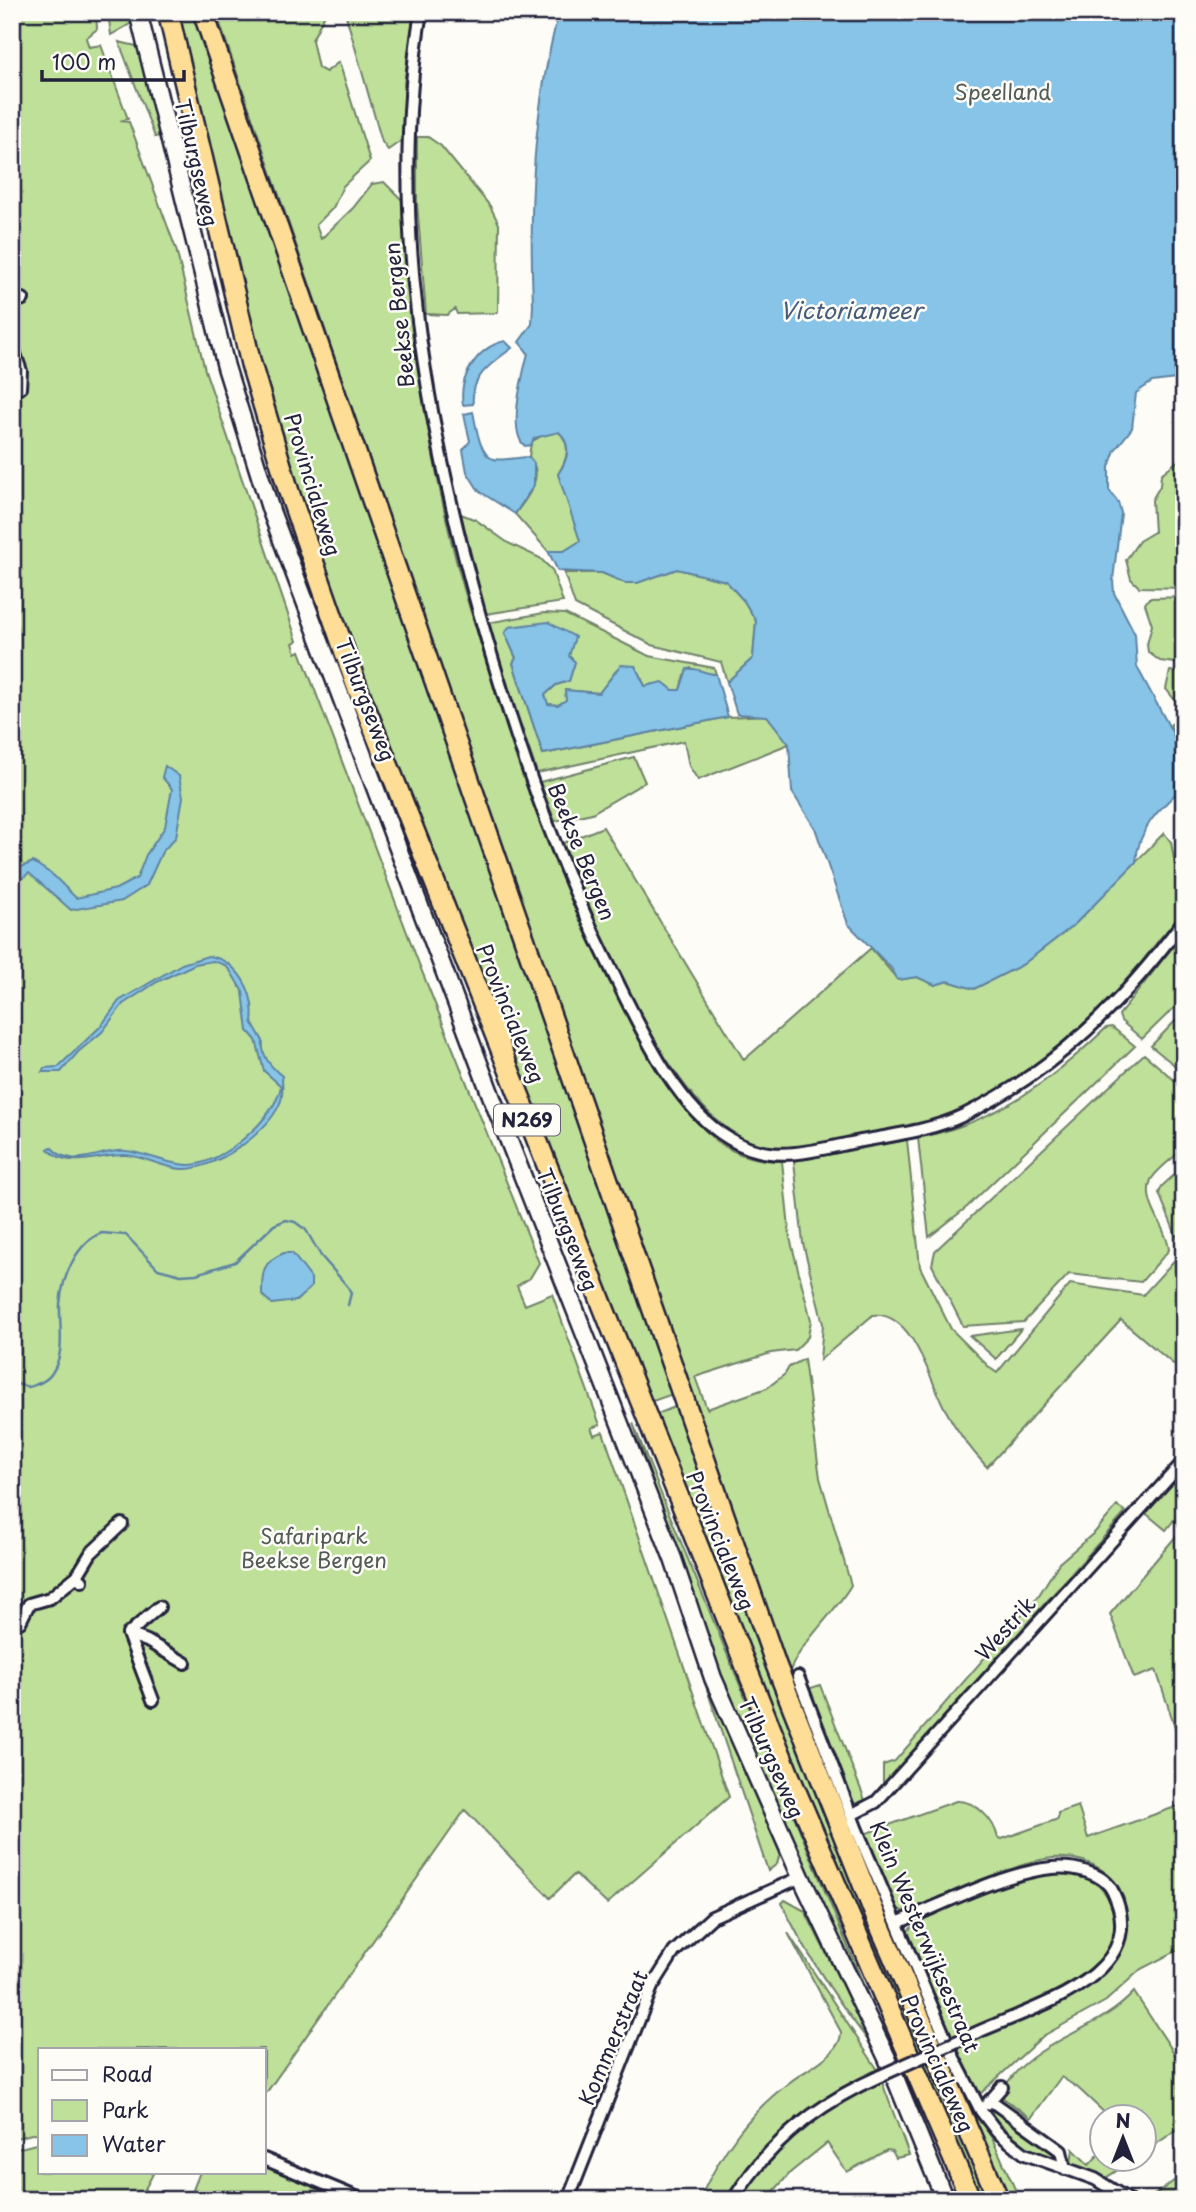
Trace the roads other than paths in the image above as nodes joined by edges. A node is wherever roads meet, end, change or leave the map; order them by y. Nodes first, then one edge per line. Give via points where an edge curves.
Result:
1 (138, 12) edge
2 (167, 12) edge
3 (203, 12) edge
4 (421, 12) edge
5 (12, 345) edge
6 (20, 388) dead end
7 (1184, 920) edge
8 (1184, 1461) edge
9 (122, 1524) dead end
10 (159, 1607) dead end
11 (20, 1622) dead end
12 (128, 1634) junction
13 (185, 1663) dead end
14 (799, 1677) dead end
15 (153, 1700) dead end
16 (851, 1815) junction
17 (800, 1877) junction
18 (897, 1923) junction
19 (1002, 2087) dead end
20 (990, 2100) junction
21 (981, 2111) junction
22 (266, 2160) edge
23 (1065, 2169) junction
24 (363, 2200) edge
25 (568, 2200) edge
26 (733, 2200) edge
27 (945, 2200) edge
28 (971, 2200) edge
29 (999, 2200) edge
30 (1129, 2200) edge

1 - 17 street, Tilburgseweg via 226,367 271,512 492,1098 673,1559 713,1678
2 - 28 highway, Provincialeweg / N269 via 251,364 289,492 356,684 789,1775
3 - 29 highway, Provincialeweg / N269 via 776,1665 876,1917
4 - 7 street, Beekse Bergen via 410,106 410,207 418,327 449,502 512,728 586,920 671,1080 703,1118 729,1139 788,1156 962,1116 1037,1072 1087,1032 1135,984
5 - 6 street via 21,371
8 - 16 street, Westrik via 876,1802
9 - 11 street via 91,1553 79,1579 50,1598 29,1604
10 - 12 street
12 - 13 street
12 - 15 street
14 - 16 street, Klein Westerwijksestraat
16 - 18 street, Klein Westerwijksestraat
17 - 25 street, Kommerstraat via 712,1917 674,1952 652,1987
17 - 27 street, Tilburgseweg via 887,2058
18 - 21 street, Klein Westerwijksestraat
18 - 26 street, bridge via 1024,1873 1054,1867 1095,1875 1111,1887 1120,1906 1122,1928 1111,1961 1095,1976 854,2088 781,2138 752,2168
19 - 20 street
20 - 21 street
20 - 23 street via 1061,2151
21 - 23 street, Klein Westerwijksestraat via 1016,2148
22 - 24 street
23 - 30 street, Klein Westerwijksestraat via 1096,2179

